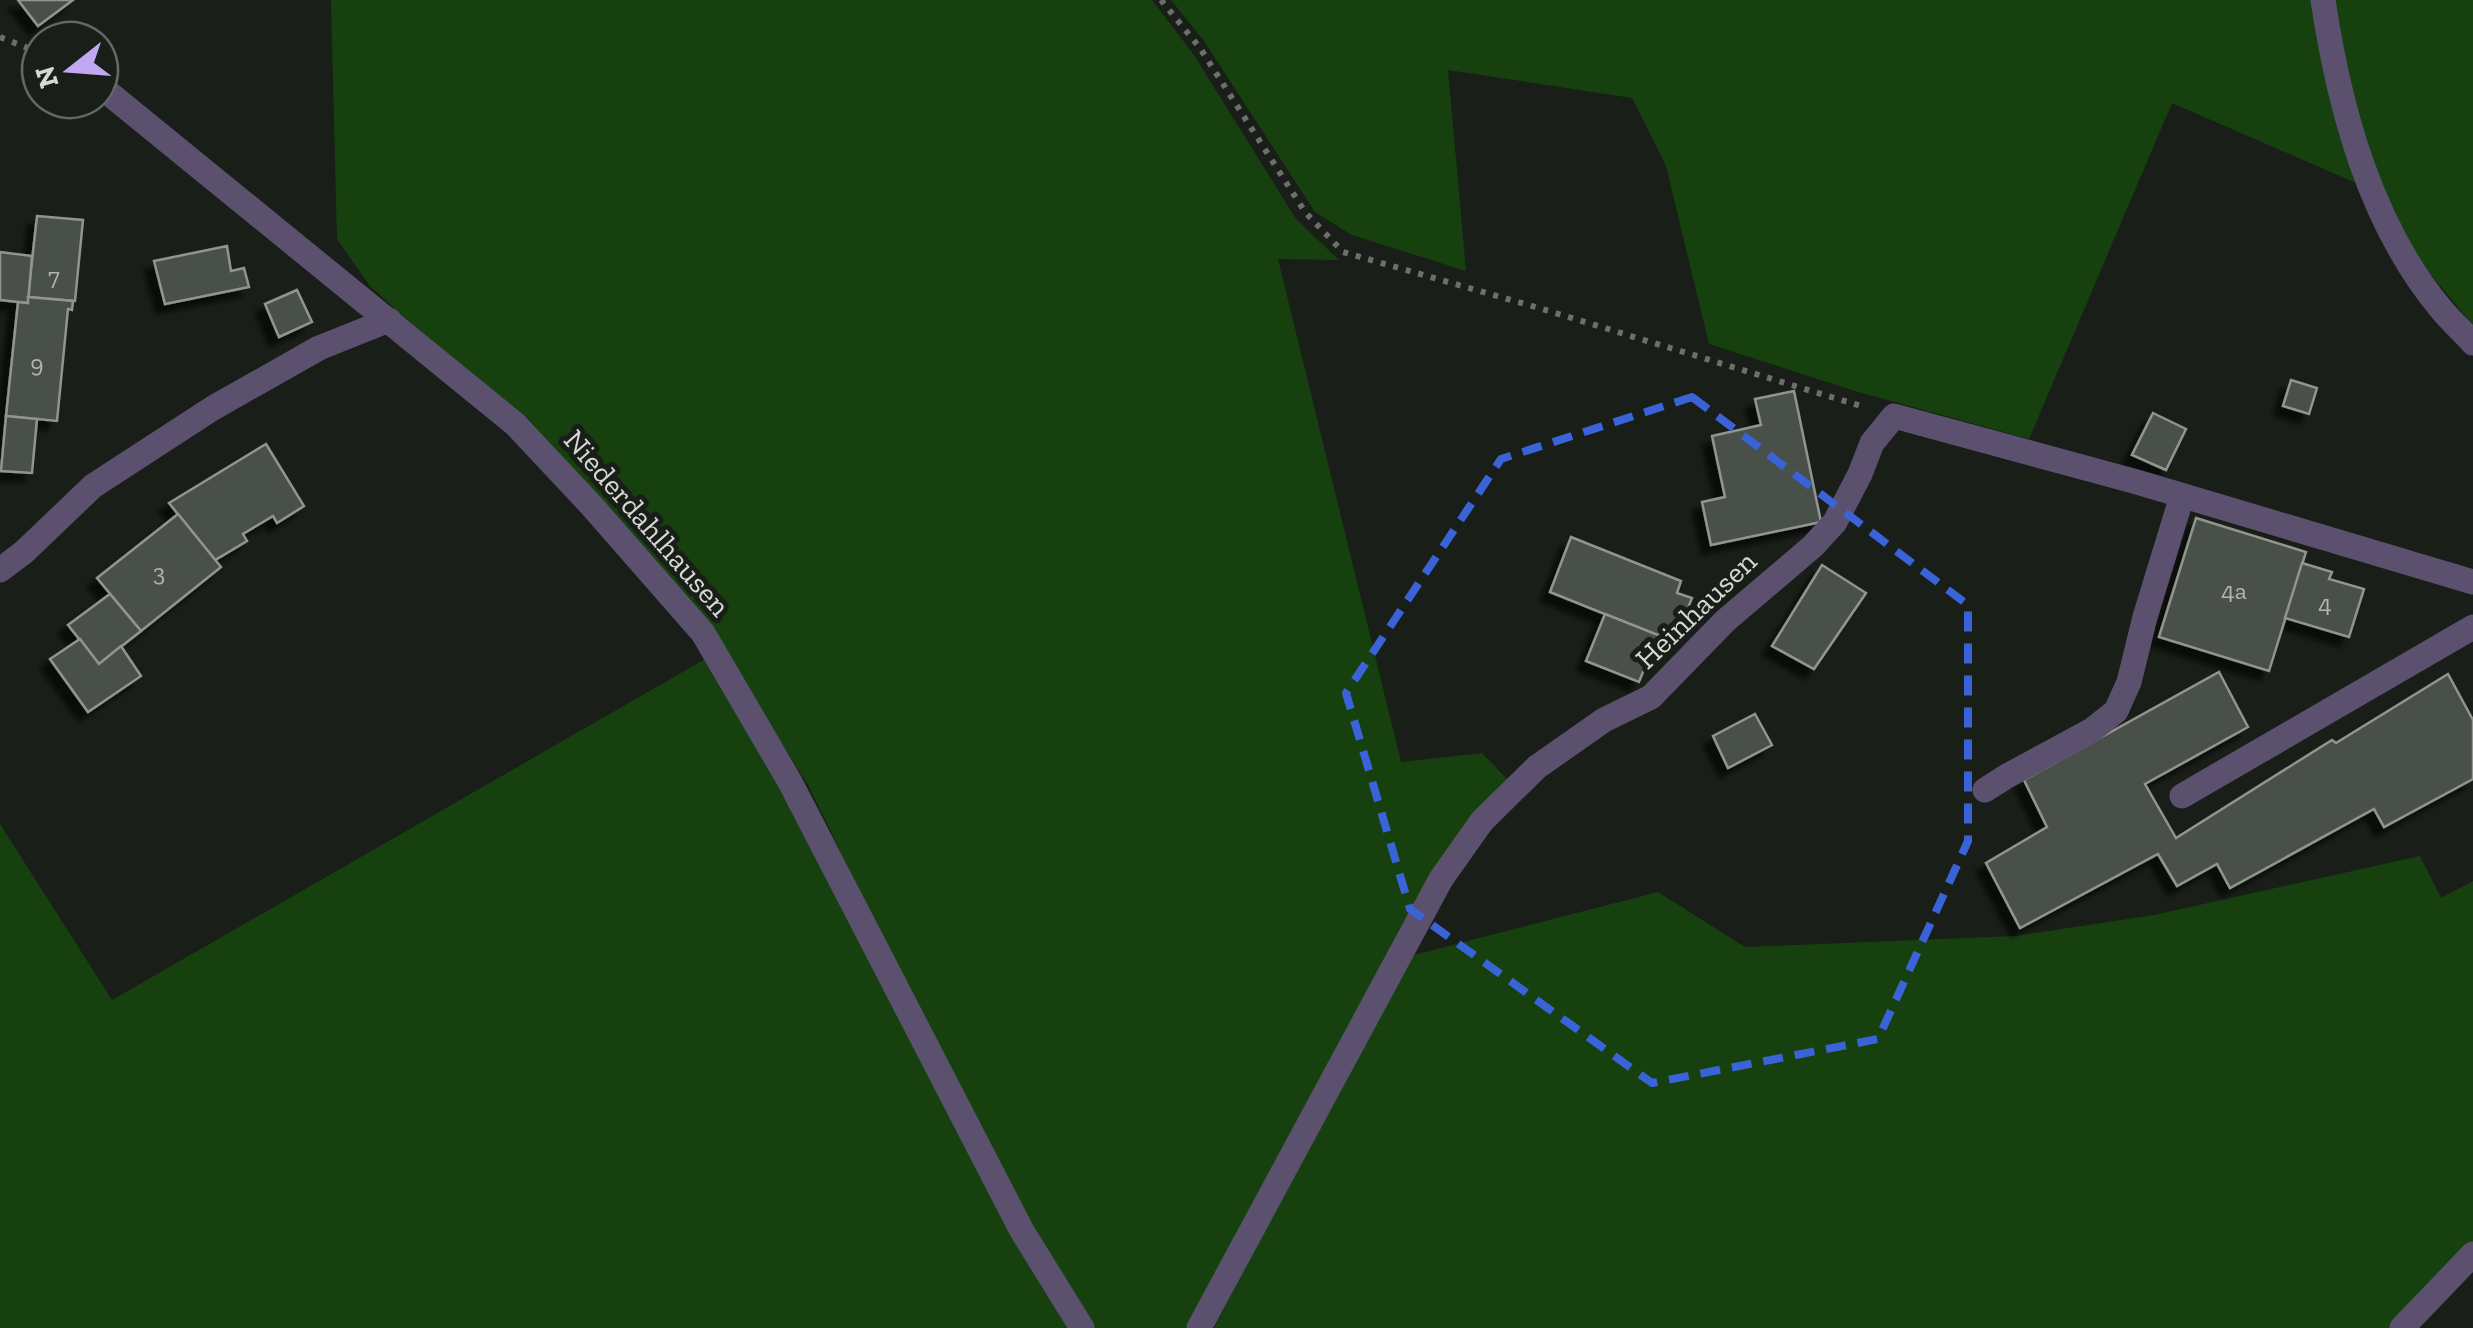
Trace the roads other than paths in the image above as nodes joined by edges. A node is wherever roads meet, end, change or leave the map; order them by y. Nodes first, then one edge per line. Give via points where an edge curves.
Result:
1 (2323, 0) edge
2 (120, 102) edge
3 (389, 320) junction
4 (2473, 342) edge
5 (2182, 496) junction
6 (0, 570) edge
7 (2473, 582) edge
8 (2473, 627) edge
9 (1986, 790) dead end
10 (2182, 796) dead end
11 (2473, 1254) edge
12 (1082, 1328) edge
13 (1199, 1328) edge
14 (2402, 1328) edge

1 - 4 street via 2353,141 2376,202 2440,307
2 - 3 street, Niederdahlhausen
3 - 6 street via 318,348 213,408 92,486
3 - 12 street, Niederdahlhausen via 516,424 703,633 790,782 1022,1230
5 - 7 street
5 - 9 street via 2116,711
5 - 13 street, Heinhausen via 1894,416 1872,443 1835,522 1812,546 1651,697 1604,720 1537,768 1482,821 1441,878
8 - 10 street
11 - 14 street

